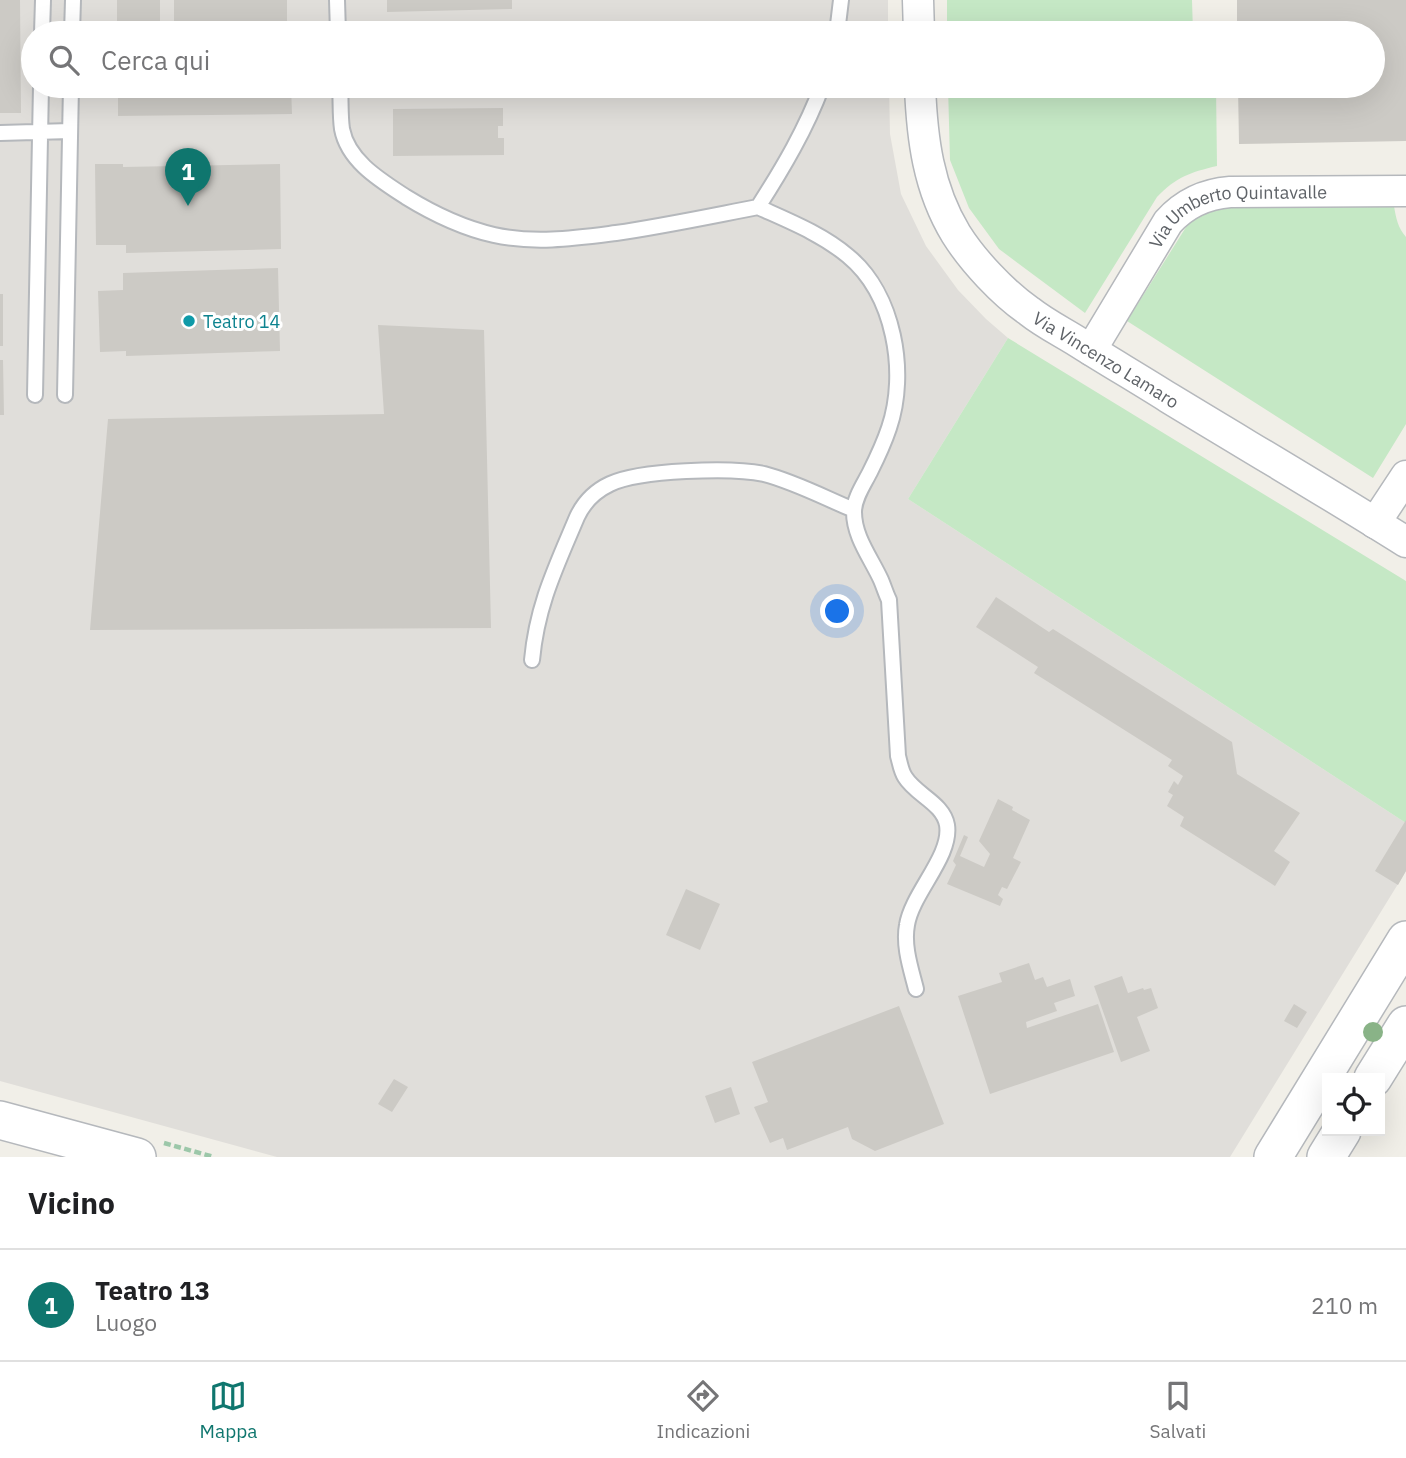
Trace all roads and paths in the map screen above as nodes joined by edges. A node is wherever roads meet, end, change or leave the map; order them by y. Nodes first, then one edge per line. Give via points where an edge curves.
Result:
1 (43, 0) edge
2 (73, 0) edge
3 (337, 0) edge
4 (841, 0) edge
5 (918, 0) edge
6 (42, 21) edge
7 (72, 21) edge
8 (338, 21) edge
9 (838, 21) edge
10 (919, 21) edge
11 (41, 98) edge
12 (71, 98) edge
13 (341, 98) edge
14 (817, 98) edge
15 (921, 98) edge
16 (70, 131) junction
17 (40, 132) junction
18 (0, 133) edge
19 (1406, 191) edge
20 (758, 207) junction
21 (1091, 350) junction
22 (35, 395) dead end
23 (65, 396) dead end
24 (1406, 476) edge
25 (854, 510) junction
26 (1375, 523) junction
27 (1406, 542) edge
28 (532, 660) dead end
29 (1406, 940) edge
30 (916, 989) dead end
31 (1406, 1025) edge
32 (1376, 1073) edge
33 (0, 1121) edge
34 (1339, 1136) edge
35 (137, 1157) edge
36 (1273, 1157) edge
37 (1326, 1157) edge

1 - 6 lane
2 - 7 lane
3 - 8 lane
4 - 9 lane
5 - 10 street
11 - 17 lane
12 - 16 lane
13 - 20 lane via 346,143 364,167 418,204 491,234 572,239
14 - 20 lane via 792,152
15 - 21 street, Via Vincenzo Lamaro via 928,166 955,232 1010,297
16 - 17 lane
16 - 23 lane
17 - 18 lane
17 - 22 lane
19 - 21 street, Via Umberto Quintavalle via 1220,193 1182,207 1168,222
20 - 25 lane via 815,234 848,256 869,279 887,316 894,343 895,403 889,429
21 - 26 street, Via Vincenzo Lamaro
24 - 26 street
25 - 28 lane via 771,476 734,470 639,475 611,483 581,508 543,601
25 - 30 lane via 860,539 889,600 898,756 905,777 943,813 948,830 940,857 907,922 906,950
26 - 27 street, Via Vincenzo Lamaro
29 - 36 street
31 - 32 street
33 - 35 street
34 - 37 street

